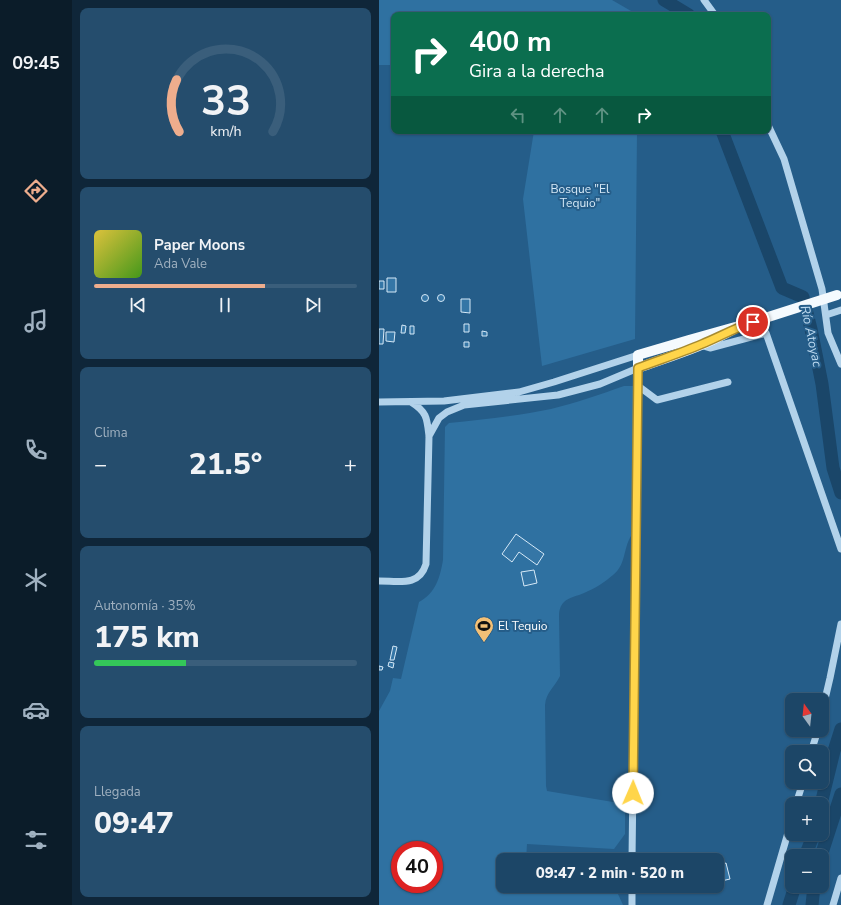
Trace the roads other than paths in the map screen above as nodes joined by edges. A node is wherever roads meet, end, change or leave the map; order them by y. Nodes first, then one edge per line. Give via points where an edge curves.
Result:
1 (704, 0) edge
2 (713, 12) edge
3 (771, 131) edge
4 (839, 295) edge
5 (841, 310) edge
6 (827, 315) junction
7 (736, 328) junction
8 (700, 345) junction
9 (638, 355) junction
10 (841, 364) edge
11 (638, 368) junction
12 (728, 382) dead end
13 (637, 385) junction
14 (379, 402) edge
15 (411, 402) junction
16 (429, 436) junction
17 (841, 549) edge
18 (379, 580) edge
19 (841, 624) edge
20 (826, 693) edge
21 (786, 841) edge
22 (632, 853) edge
23 (841, 878) edge
24 (632, 893) edge
25 (632, 905) edge
26 (767, 905) edge
27 (833, 905) edge

1 - 2 street
3 - 6 street via 784,159 822,288
4 - 7 main road, bridge
5 - 6 street
6 - 10 street via 828,333
7 - 8 main road
7 - 9 main road
8 - 11 main road
8 - 17 street via 709,348 766,333
9 - 11 main road
9 - 15 street via 519,392 444,401
11 - 13 street
11 - 16 street via 600,384 559,395 454,408 439,418
12 - 13 street via 657,400
13 - 22 street
14 - 15 street
15 - 16 street via 421,409 427,419
16 - 18 street via 424,572 414,580
19 - 20 street
21 - 26 street
23 - 27 street
24 - 25 street

